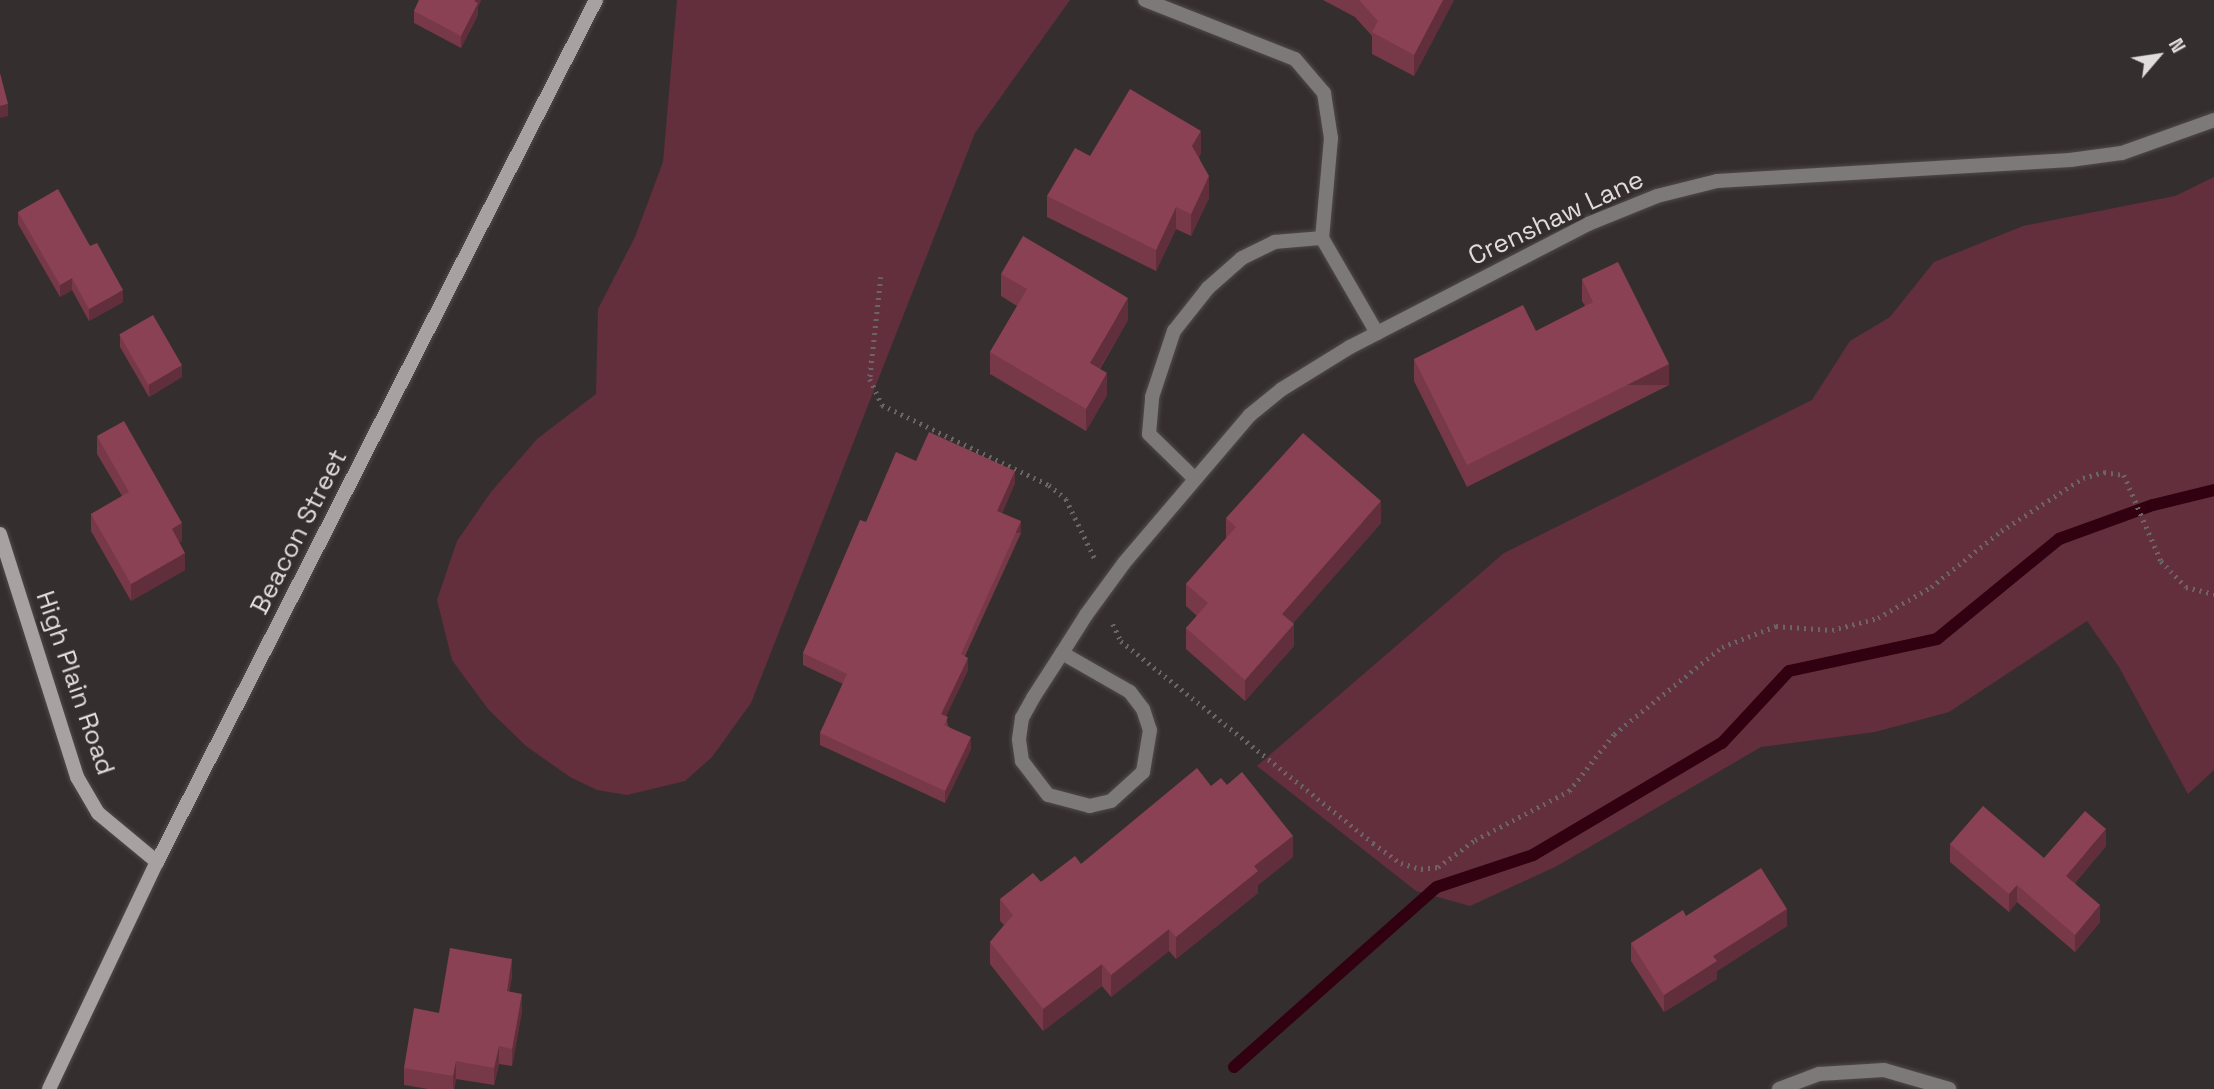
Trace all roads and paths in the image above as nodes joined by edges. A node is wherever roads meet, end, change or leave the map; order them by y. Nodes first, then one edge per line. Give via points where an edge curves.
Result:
1 (596, 0) edge
2 (1145, 0) edge
3 (2214, 120) edge
4 (1322, 238) junction
5 (881, 277) dead end
6 (1377, 333) junction
7 (1194, 478) junction
8 (0, 534) edge
9 (1105, 589) junction
10 (2214, 594) edge
11 (1062, 653) junction
12 (157, 862) junction
13 (49, 1089) edge
14 (1779, 1089) edge
15 (1949, 1089) edge

1 - 12 main road, Beacon Street
2 - 4 street via 1295,59 1324,93 1331,138
3 - 6 street, Crenshaw Lane via 2122,153 1717,181 1657,196 1588,224
4 - 6 street
4 - 7 street via 1275,242 1242,258 1208,288 1174,331 1152,397 1149,435
5 - 9 path via 870,379 882,405 1049,485 1076,517
6 - 7 street, Crenshaw Lane via 1282,389 1250,415
7 - 9 street, Crenshaw Lane
8 - 12 main road, High Plain Road via 77,777 98,813
9 - 10 path via 1121,641 1391,857 1411,868 1431,869 1485,834 1569,791 1623,726 1741,636 1776,626 1843,629 1878,618 1931,587 2069,485 2116,471 2133,486 2161,561 2176,580
9 - 11 street, Crenshaw Lane
11 - 11 street, Crenshaw Lane via 1130,692 1143,709 1150,730 1143,772 1111,801 1090,806 1048,795 1022,761 1022,718
12 - 13 main road, Beacon Street
14 - 15 street via 1819,1074 1884,1070

